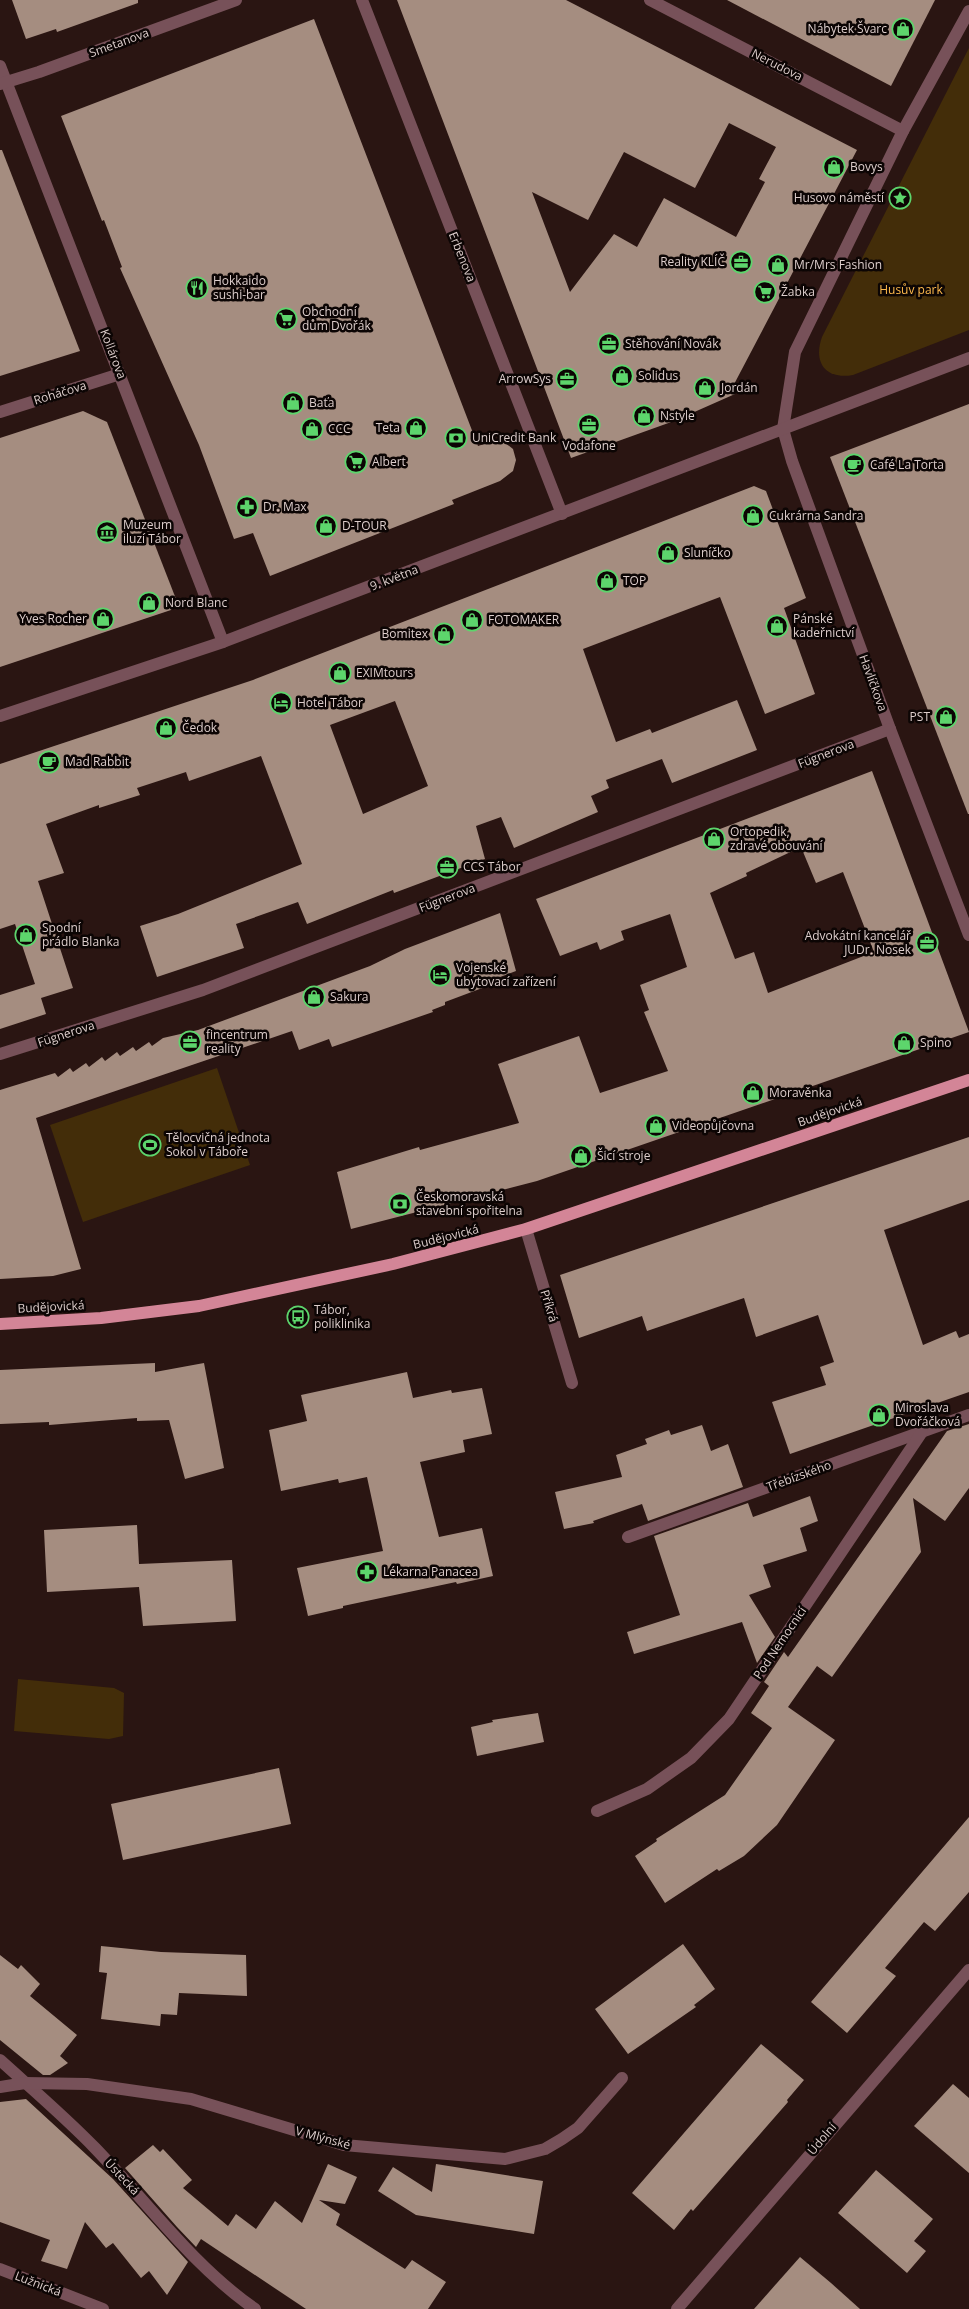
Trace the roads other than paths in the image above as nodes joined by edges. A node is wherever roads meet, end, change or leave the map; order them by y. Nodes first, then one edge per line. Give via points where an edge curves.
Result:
1 (236, 0) edge
2 (362, 0) edge
3 (650, 0) edge
4 (969, 11) edge
5 (0, 66) edge
6 (3, 83) edge
7 (904, 131) junction
8 (969, 358) edge
9 (120, 374) junction
10 (0, 412) edge
11 (783, 429) junction
12 (562, 514) junction
13 (223, 642) junction
14 (0, 716) edge
15 (890, 729) junction
16 (969, 934) edge
17 (0, 1054) edge
18 (969, 1080) edge
19 (526, 1229) junction
20 (0, 1324) edge
21 (572, 1383) dead end
22 (969, 1415) edge
23 (922, 1432) junction
24 (628, 1537) dead end
25 (597, 1811) dead end
26 (969, 1970) edge
27 (0, 2060) edge
28 (622, 2078) dead end
29 (25, 2083) junction
30 (0, 2087) edge
31 (0, 2269) edge
32 (238, 2304) edge
33 (103, 2309) edge
34 (255, 2309) edge
35 (677, 2309) edge

1 - 6 street, Smetanova
2 - 12 street, Erbenova
3 - 7 street, Nerudova
4 - 7 street
5 - 6 street, Kollárova
6 - 9 street, Kollárova
7 - 11 street via 795,352
8 - 11 street
9 - 10 street, Roháčova
9 - 13 street, Kollárova
11 - 12 street, 9. května
11 - 15 street, Havlíčkova via 792,462
12 - 13 street, 9. května
13 - 14 street, 9. května
15 - 16 street, Havlíčkova
15 - 17 street, Fügnerova via 212,986
18 - 19 main road, Budějovická
19 - 20 main road, Budějovická via 393,1264 199,1306 101,1318
19 - 21 street, Příkrá
22 - 23 street, Třebízského
23 - 24 street, Třebízského
23 - 25 street, Pod Nemocnicí via 728,1719 691,1758 647,1790
26 - 35 street, Údolní
27 - 29 street, Ústecká
28 - 29 street, V Mlýnské via 578,2128 545,2149 505,2159 344,2145 191,2100 86,2084
29 - 30 street, V Mlýnské
29 - 32 street, Ústecká via 94,2147
31 - 33 street, Lužnická
32 - 34 street, Ústecká

